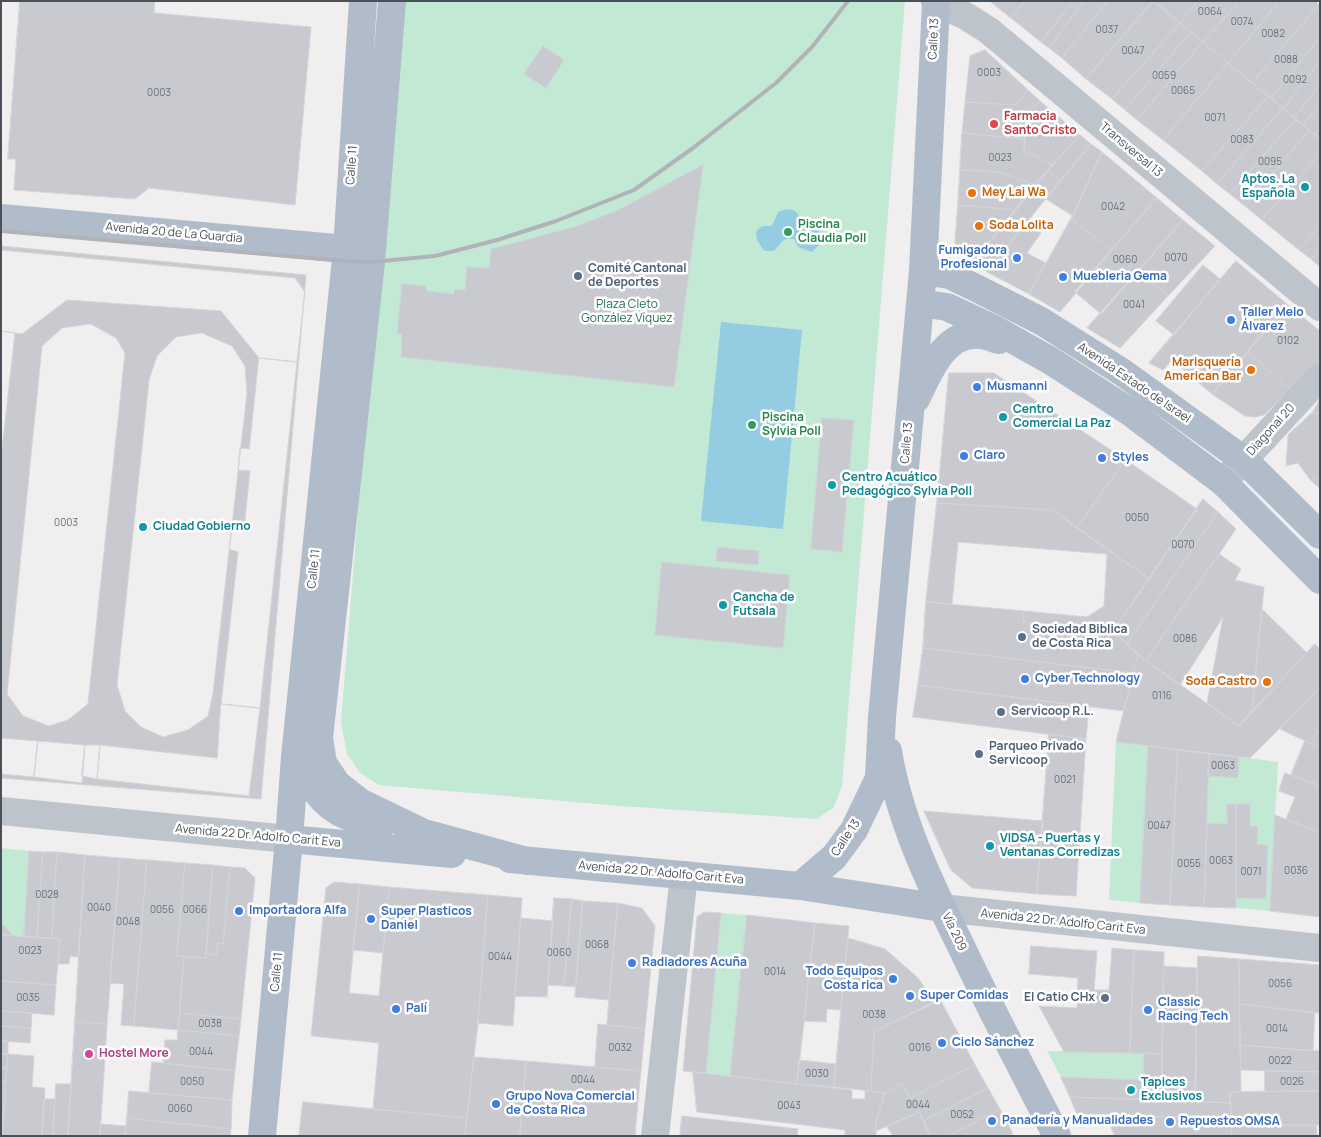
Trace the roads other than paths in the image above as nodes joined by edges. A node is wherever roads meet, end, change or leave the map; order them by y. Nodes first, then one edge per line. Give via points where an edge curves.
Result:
1 (363, 1) edge
2 (392, 1) edge
3 (936, 2) edge
4 (1, 218) edge
5 (359, 250) junction
6 (922, 272) junction
7 (920, 303) junction
8 (1320, 307) edge
9 (1051, 361) junction
10 (1320, 377) edge
11 (910, 412) junction
12 (1244, 460) junction
13 (1223, 482) junction
14 (1320, 535) edge
15 (1320, 580) edge
16 (882, 717) junction
17 (295, 757) junction
18 (1, 811) edge
19 (424, 833) junction
20 (289, 839) junction
21 (527, 860) junction
22 (684, 875) junction
23 (800, 886) junction
24 (942, 908) junction
25 (1320, 948) edge
26 (262, 1136) edge
27 (655, 1136) edge
28 (1057, 1136) edge

1 - 5 main road, Calle 11
2 - 5 main road, Calle 11
3 - 6 main road, Calle 13
3 - 8 street, Transversal 13 via 988,30
4 - 5 main road, Avenida 20 de La Guardia
5 - 17 main road, Calle 11
5 - 19 main road, Calle 11 via 319,738 323,763 337,784 360,802
6 - 7 main road, Calle 13
6 - 12 main road, Avenida Estado de Israel via 949,275 1041,321 1122,372
7 - 9 main road via 947,307
7 - 11 main road, Calle 13
9 - 11 main road via 1000,340 980,335 962,336 937,359
9 - 13 main road via 1130,412
10 - 12 street, Diagonal 20
11 - 16 main road, Calle 13
12 - 13 street, Diagonal 20
12 - 14 main road, Avenida Estado de Israel
13 - 15 main road
16 - 23 main road, Calle 13 via 878,778 854,830 834,857
16 - 24 main road, Vía 209 via 902,810
17 - 19 main road via 309,783 325,802 345,815
17 - 20 main road, Calle 11
18 - 20 street, Avenida 22 Dr. Adolfo Carit Eva
19 - 21 main road, Calle 11
20 - 21 main road, Avenida 22 Dr. Adolfo Carit Eva
20 - 26 main road, Calle 11
21 - 22 main road, Avenida 22 Dr. Adolfo Carit Eva
22 - 23 main road, Avenida 22 Dr. Adolfo Carit Eva
22 - 27 street
23 - 24 main road, Avenida 22 Dr. Adolfo Carit Eva
24 - 25 street, Avenida 22 Dr. Adolfo Carit Eva
24 - 28 main road, Vía 209

